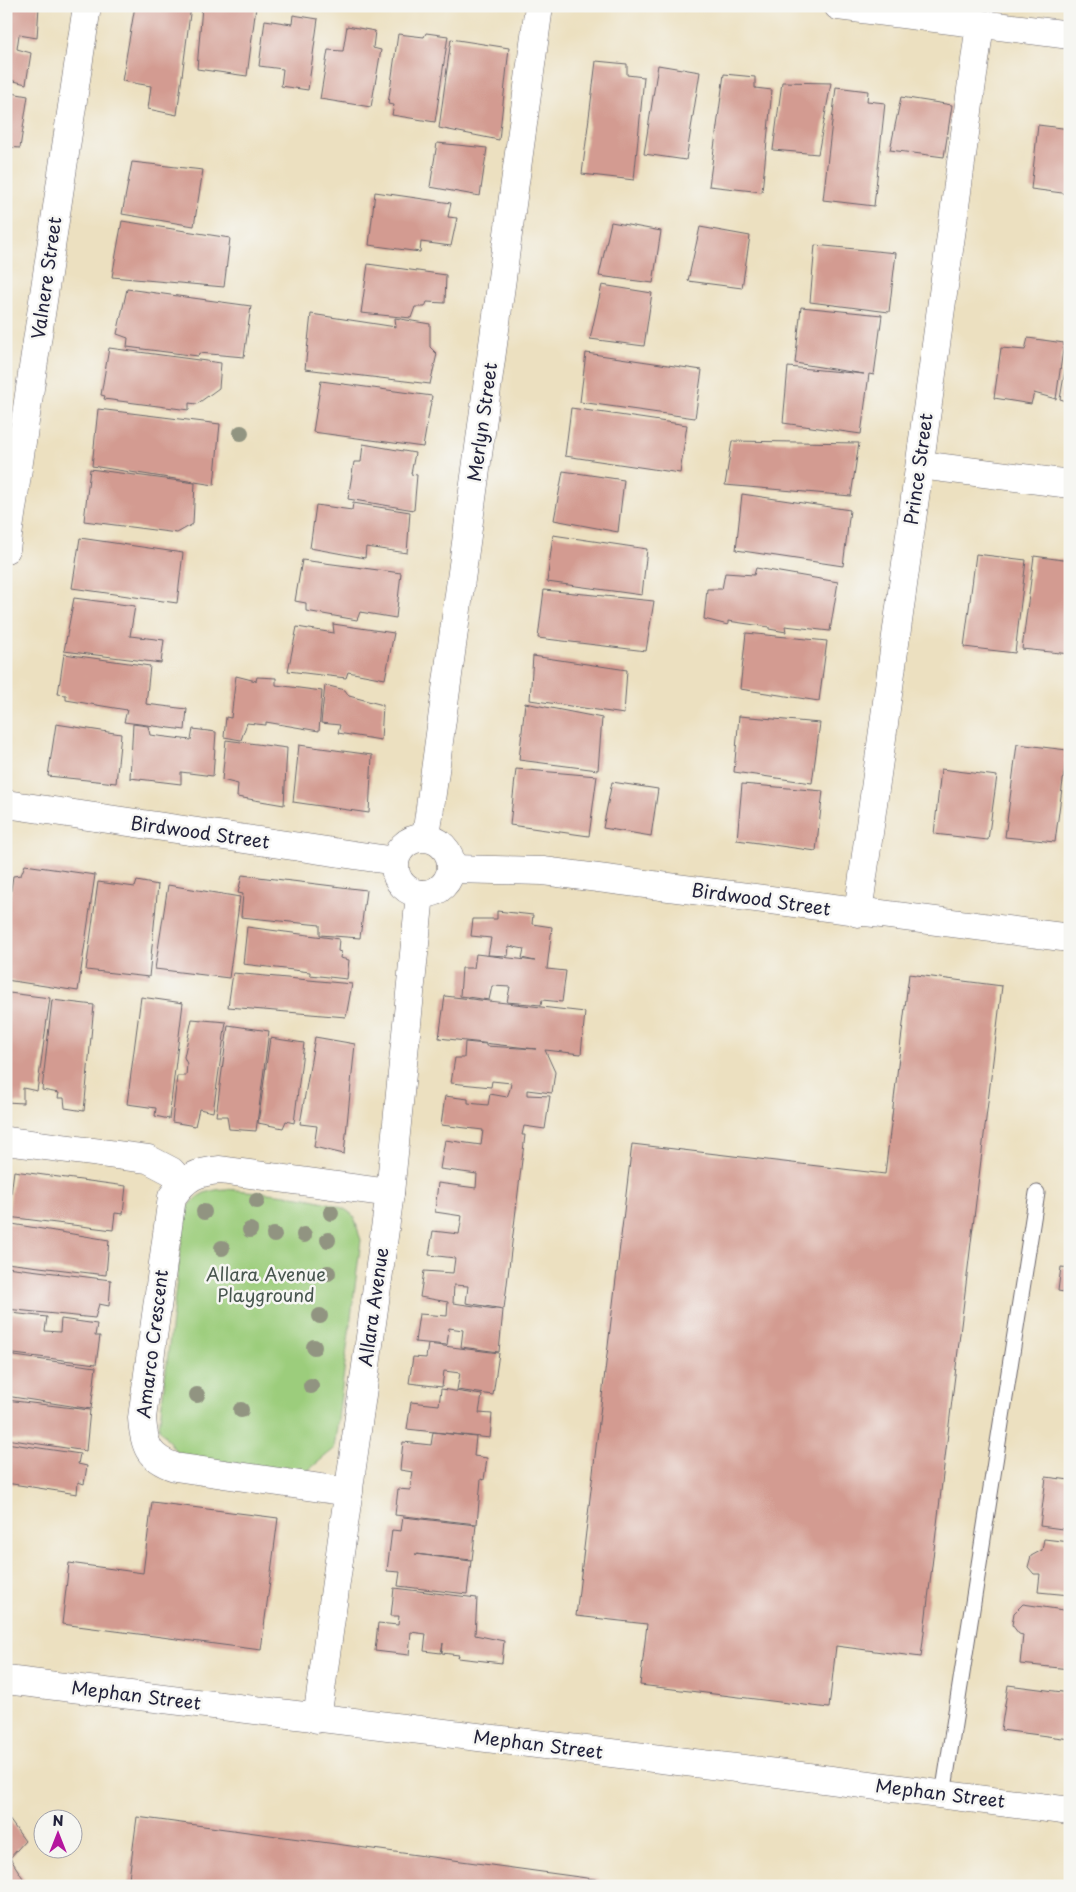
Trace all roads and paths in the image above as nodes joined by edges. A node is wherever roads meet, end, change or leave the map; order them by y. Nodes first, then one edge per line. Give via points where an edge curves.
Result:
1 (87, 6) edge
2 (539, 6) edge
3 (838, 6) edge
4 (980, 24) junction
5 (1070, 35) edge
6 (920, 465) junction
7 (1070, 484) edge
8 (6, 550) edge
9 (6, 804) edge
10 (426, 837) junction
11 (395, 861) junction
12 (452, 869) junction
13 (420, 894) junction
14 (858, 913) junction
15 (1070, 938) edge
16 (6, 1141) edge
17 (182, 1183) junction
18 (390, 1193) junction
19 (1037, 1193) dead end
20 (349, 1492) junction
21 (6, 1680) edge
22 (317, 1719) junction
23 (943, 1795) junction
24 (1070, 1811) edge

1 - 8 street, Valnere Street
2 - 10 street, Merlyn Street
3 - 4 street
4 - 5 street
4 - 6 street, Prince Street
6 - 7 street
6 - 14 street, Prince Street
9 - 11 street, Birdwood Street
10 - 11 street via 409,841 397,853
10 - 12 street via 442,844
11 - 13 street via 398,879 404,887
12 - 13 street via 450,878 437,891
12 - 14 street, Birdwood Street via 543,871
13 - 18 street, Allara Avenue
14 - 15 street, Birdwood Street
16 - 17 street via 148,1159 171,1170
17 - 18 street via 201,1172 220,1170
17 - 20 street, Amarco Crescent via 172,1197 142,1418 148,1450 158,1462 175,1467
18 - 20 street, Allara Avenue
19 - 23 lane
20 - 22 street, Allara Avenue
21 - 22 street, Mephan Street
22 - 23 street, Mephan Street
23 - 24 street, Mephan Street

